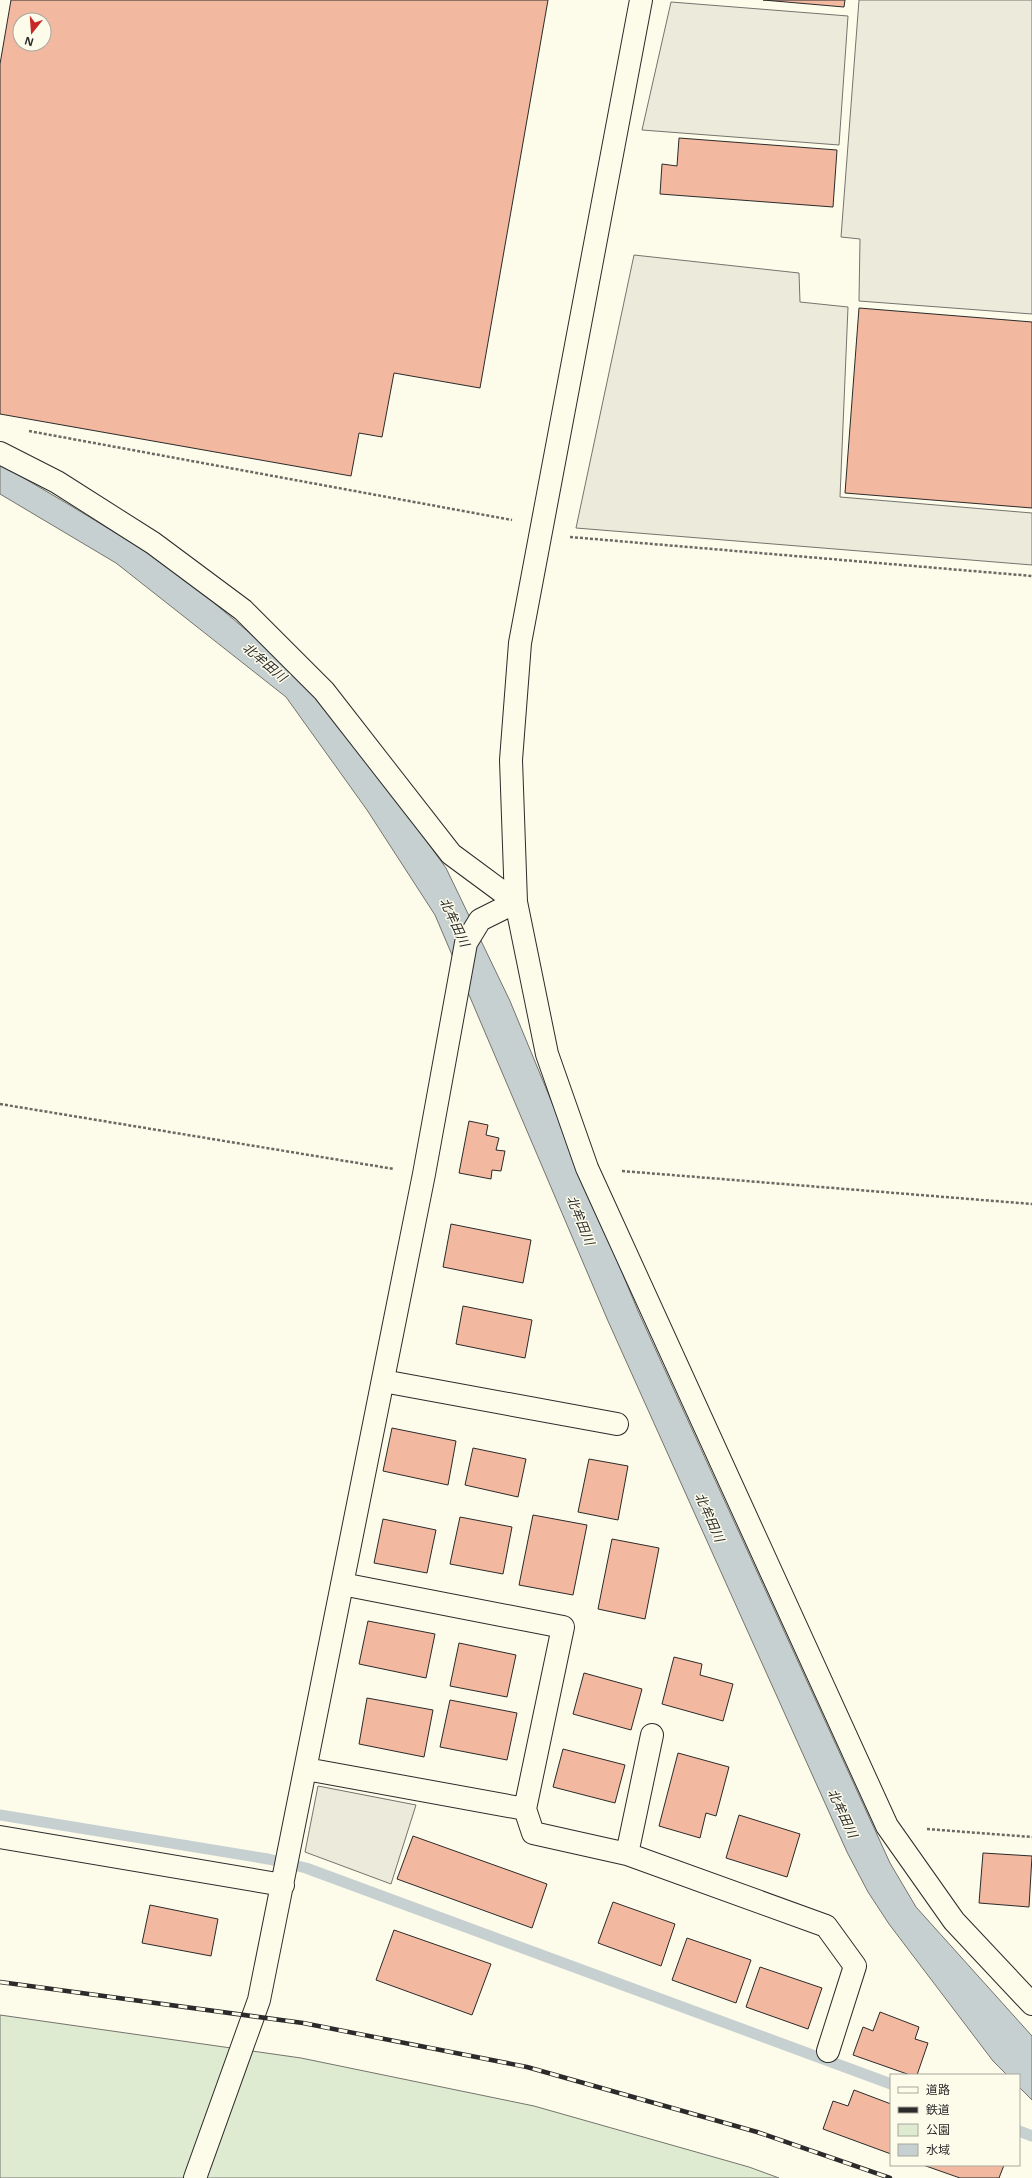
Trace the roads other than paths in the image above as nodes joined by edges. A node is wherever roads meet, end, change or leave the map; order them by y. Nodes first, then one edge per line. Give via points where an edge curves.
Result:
1 (642, 0) edge
2 (0, 454) edge
3 (516, 902) junction
4 (383, 1381) junction
5 (617, 1424) dead end
6 (342, 1584) junction
7 (652, 1735) dead end
8 (306, 1769) junction
9 (525, 1809) junction
10 (0, 1837) edge
11 (626, 1854) junction
12 (283, 1885) junction
13 (1032, 2004) edge
14 (828, 2050) dead end
15 (195, 2178) edge

1 - 3 street via 520,643 511,760
2 - 3 street via 57,482 146,539 243,610 324,691 451,854
3 - 4 street via 480,920 466,943
3 - 13 street via 547,1054 587,1168 887,1826 954,1921
4 - 5 street
4 - 6 street
6 - 8 street
6 - 9 street via 563,1627
7 - 11 street
8 - 9 street
8 - 12 street
9 - 11 street via 533,1834
10 - 12 street
11 - 14 street via 826,1926 855,1966
12 - 15 street via 259,2000

